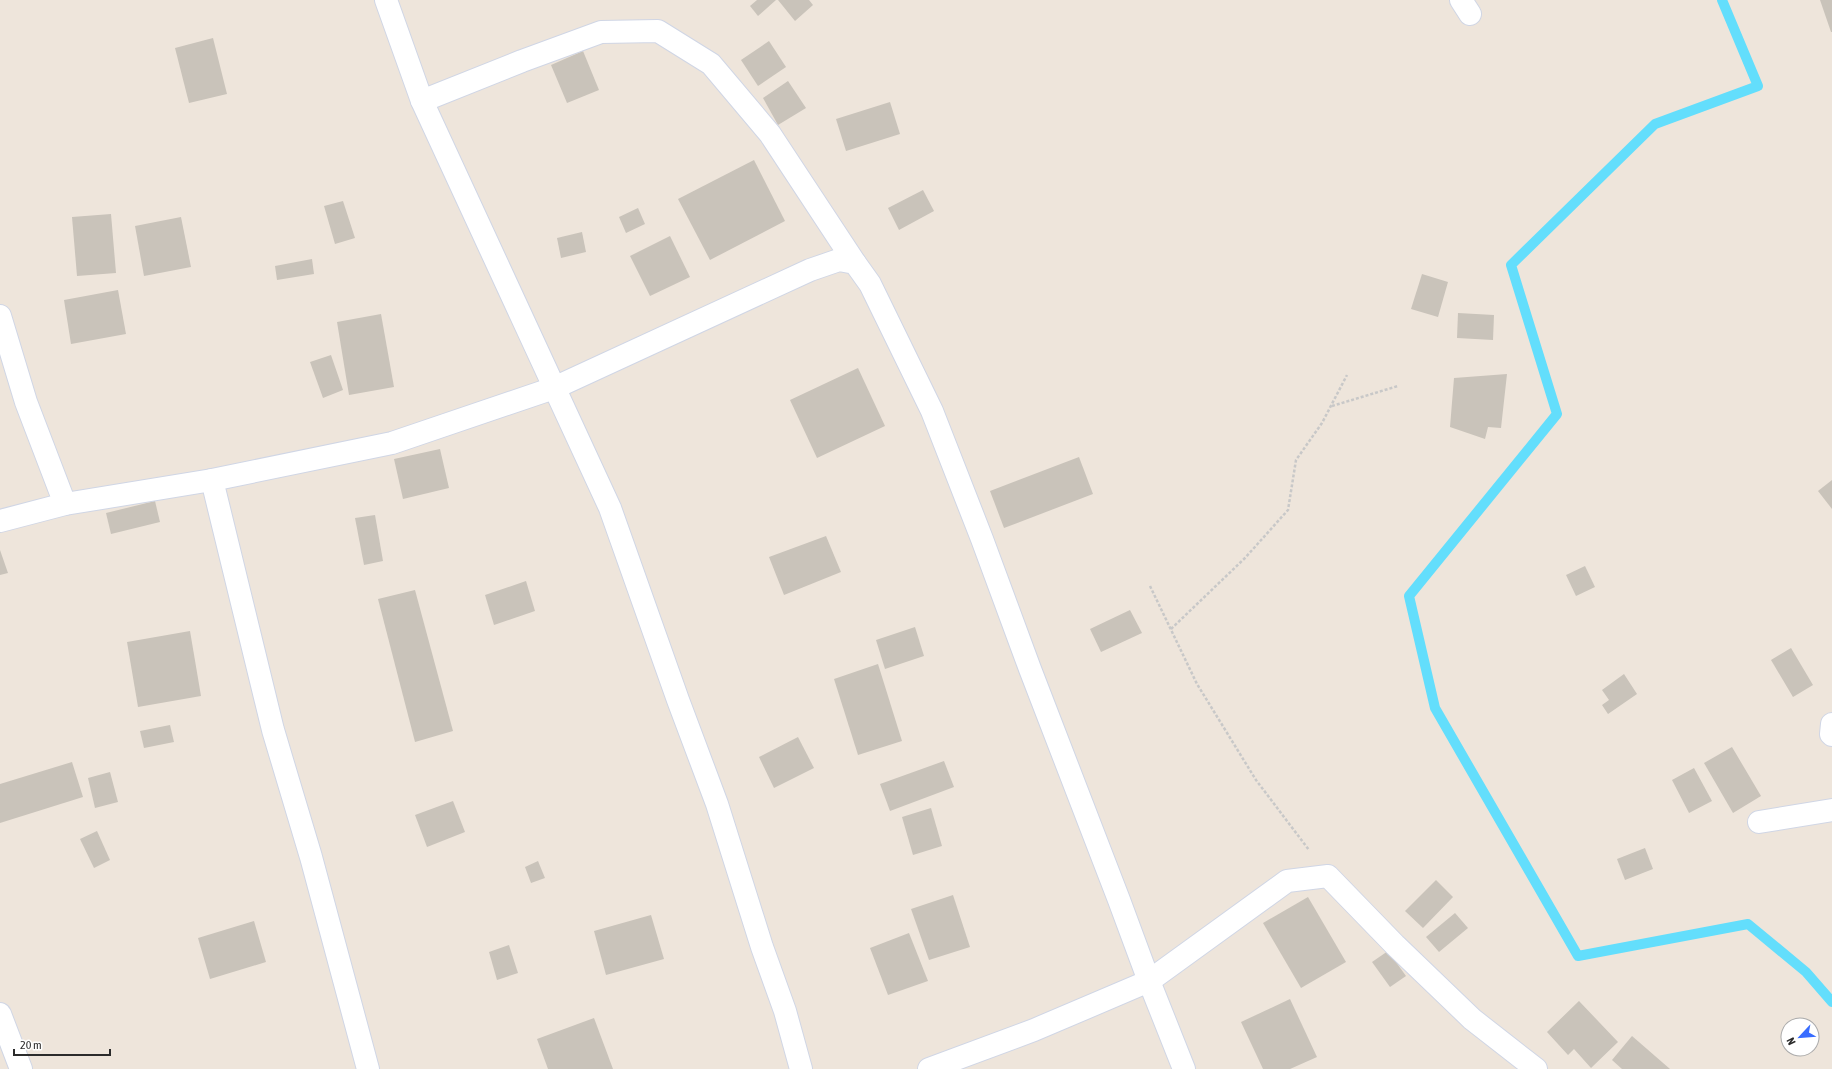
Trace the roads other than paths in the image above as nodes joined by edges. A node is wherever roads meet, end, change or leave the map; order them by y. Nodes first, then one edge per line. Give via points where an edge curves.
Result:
1 (386, 0) edge
2 (422, 101) junction
3 (855, 263) junction
4 (0, 316) edge
5 (554, 388) junction
6 (212, 480) junction
7 (65, 504) junction
8 (0, 522) edge
9 (1832, 724) edge
10 (1832, 735) edge
11 (1832, 810) edge
12 (1759, 822) dead end
13 (1149, 980) junction
14 (0, 1014) edge
15 (21, 1069) edge
16 (368, 1069) edge
17 (801, 1069) edge
18 (929, 1069) edge
19 (1184, 1069) edge
20 (1536, 1069) edge

1 - 2 street
2 - 3 street via 522,60 601,32 658,31 711,64 770,134
2 - 5 street
3 - 5 street via 840,260 810,270
3 - 13 street via 870,284 932,411
4 - 7 street via 26,402
5 - 6 street via 392,443
5 - 17 street via 610,508 717,804 785,1011
6 - 7 street
6 - 16 street via 272,730 311,858
7 - 8 street
9 - 10 street
11 - 12 street
13 - 18 street via 1034,1030
13 - 19 street
13 - 20 street via 1287,881 1328,876 1472,1019
14 - 15 street

